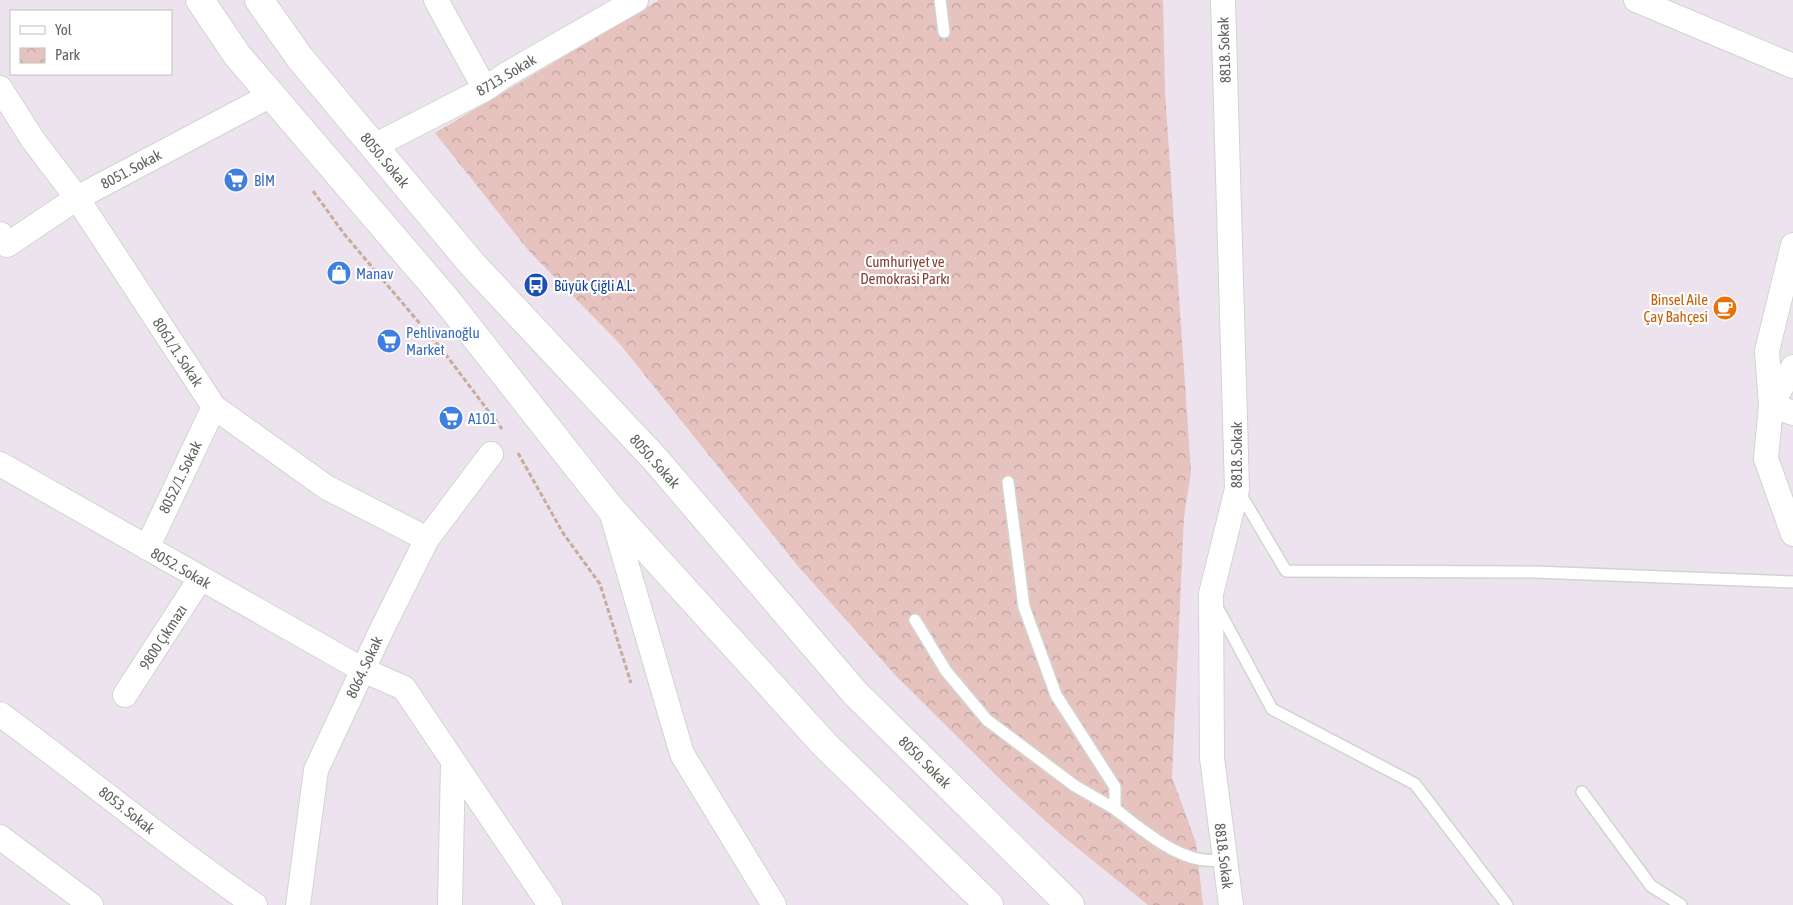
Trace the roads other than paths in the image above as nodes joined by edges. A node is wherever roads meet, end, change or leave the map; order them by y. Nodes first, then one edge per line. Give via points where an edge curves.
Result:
1 (200, 0) edge
2 (259, 0) edge
3 (436, 0) edge
4 (636, 0) edge
5 (940, 0) edge
6 (1223, 0) edge
7 (1636, 0) edge
8 (944, 32) dead end
9 (1793, 66) edge
10 (0, 88) edge
11 (485, 89) junction
12 (271, 95) junction
13 (374, 146) junction
14 (77, 198) junction
15 (0, 234) edge
16 (1793, 244) edge
17 (1793, 367) edge
18 (1771, 404) junction
19 (214, 407) junction
20 (1793, 413) edge
21 (491, 454) dead end
22 (0, 464) edge
23 (1008, 482) dead end
24 (1237, 489) junction
25 (610, 508) junction
26 (1793, 534) edge
27 (427, 539) junction
28 (147, 548) junction
29 (200, 579) junction
30 (1793, 582) edge
31 (1211, 594) junction
32 (915, 620) dead end
33 (363, 670) junction
34 (125, 695) dead end
35 (0, 714) edge
36 (453, 762) junction
37 (1582, 792) dead end
38 (1115, 809) junction
39 (0, 836) edge
40 (1225, 859) junction
41 (1235, 903) edge
42 (91, 905) edge
43 (255, 905) edge
44 (298, 905) edge
45 (450, 905) edge
46 (550, 905) edge
47 (774, 905) edge
48 (989, 905) edge
49 (1070, 905) edge
50 (1507, 905) edge
51 (1681, 905) edge

1 - 12 street via 237,55
2 - 13 street, 8050. Sokak via 300,58
3 - 11 street
4 - 11 street, 8713. Sokak
5 - 8 lane
6 - 24 street, 8818. Sokak
7 - 9 street
10 - 14 street, 8061/1. Sokak via 33,140
11 - 13 street, 8713. Sokak
12 - 14 street, 8051. Sokak
12 - 25 street via 444,297
13 - 49 street, 8050. Sokak via 472,264 654,459 855,693
14 - 15 street, 8051. Sokak via 7,245
14 - 19 street, 8061/1. Sokak
16 - 18 street via 1767,350
17 - 18 street
18 - 20 street
18 - 26 street via 1766,458
19 - 27 street, 8061/1. Sokak via 326,487
19 - 28 street, 8052/1. Sokak
21 - 27 street, 8064. Sokak
22 - 28 street, 8052. Sokak
23 - 38 lane via 1024,607 1056,695 1115,787
24 - 30 lane via 1286,572 1535,572
24 - 31 street, 8818. Sokak
25 - 47 street via 682,754
25 - 48 street via 825,745
27 - 33 street, 8064. Sokak
28 - 29 street, 8052. Sokak
29 - 33 street, 8052. Sokak
29 - 34 street, 9800 Çıkmazı
31 - 40 street, 8818. Sokak via 1212,758
31 - 50 lane via 1272,709 1415,784
32 - 38 lane via 946,671 987,720 1075,786
33 - 36 street, 8052. Sokak via 404,688
33 - 44 street, 8064. Sokak via 316,770
35 - 43 street, 8053. Sokak via 204,870
36 - 45 street
36 - 46 street, 8052. Sokak
37 - 51 lane via 1651,886
38 - 40 lane via 1168,848 1211,862
39 - 42 street
40 - 41 street, 8818. Sokak

